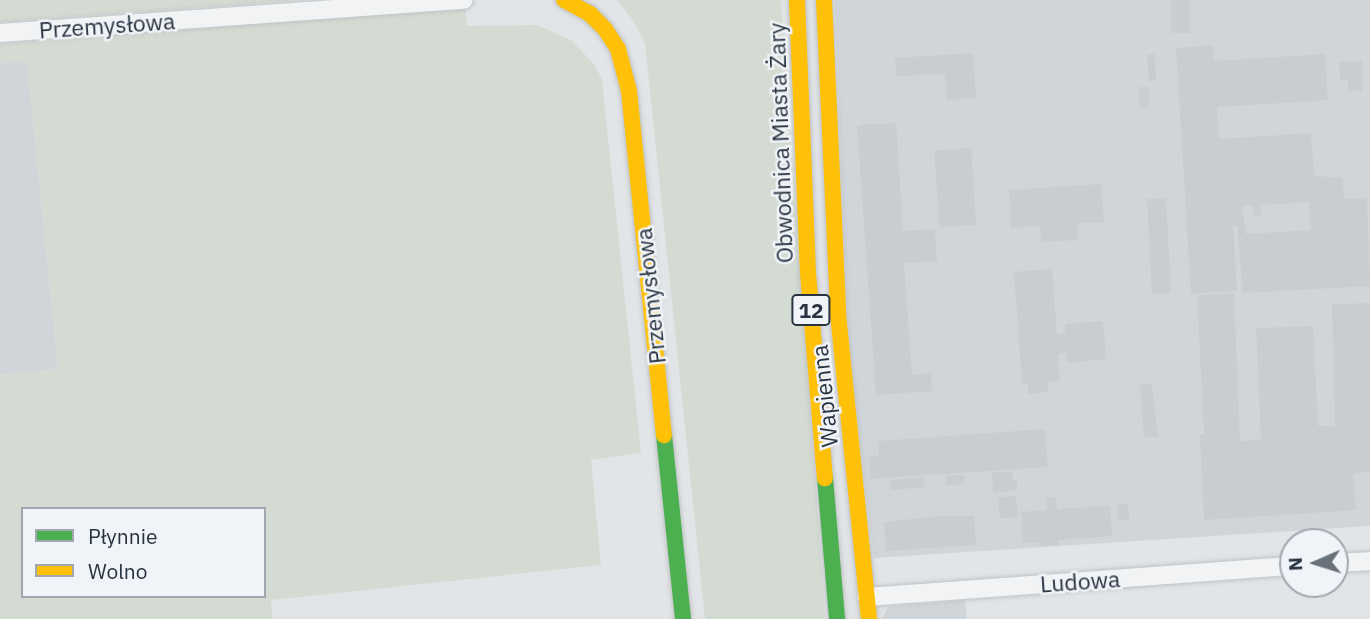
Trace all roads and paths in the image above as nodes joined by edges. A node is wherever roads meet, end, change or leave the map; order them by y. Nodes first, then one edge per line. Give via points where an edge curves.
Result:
1 (464, 0) edge
2 (564, 0) edge
3 (797, 0) edge
4 (824, 0) edge
5 (0, 33) edge
6 (1370, 561) edge
7 (1349, 562) edge
8 (1279, 567) edge
9 (867, 597) junction
10 (683, 619) edge
11 (837, 619) edge
12 (869, 619) edge

1 - 5 street, Przemysłowa
2 - 10 street, Przemysłowa via 590,14 605,29 618,49 629,90
3 - 11 street, Obwodnica Miasta Żary / 12 via 808,273
4 - 9 street, Wapienna via 838,314
6 - 7 street
8 - 9 street, Ludowa
9 - 12 street, Wapienna

